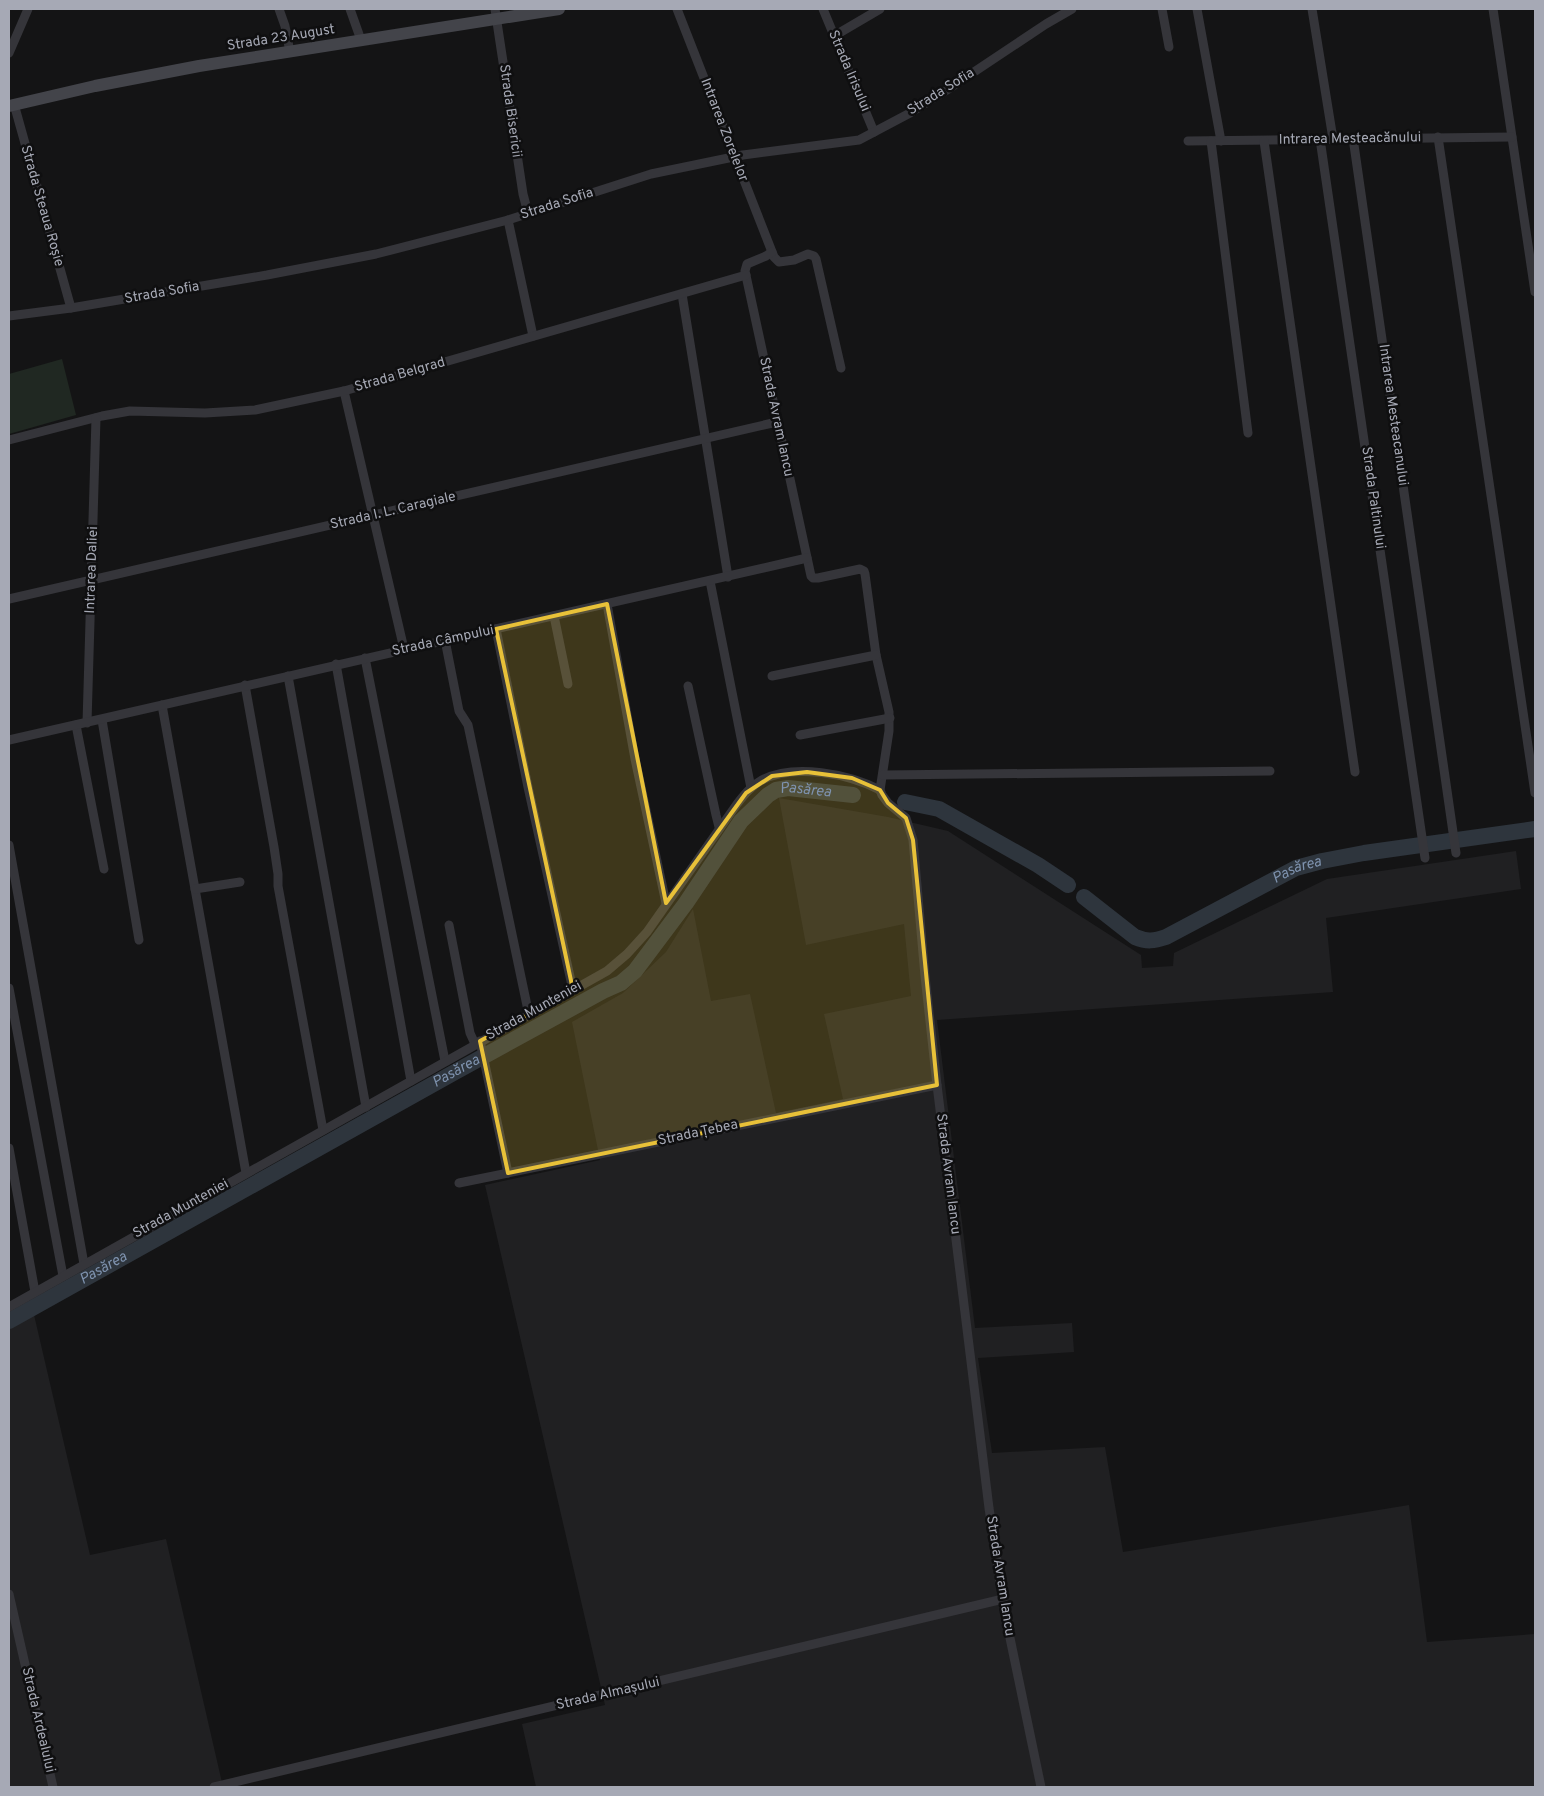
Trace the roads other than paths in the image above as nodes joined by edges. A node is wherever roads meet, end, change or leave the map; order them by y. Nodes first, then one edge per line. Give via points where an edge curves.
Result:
1 (28, 9) edge
2 (279, 9) edge
3 (350, 9) edge
4 (559, 9) edge
5 (677, 9) edge
6 (823, 9) edge
7 (880, 9) edge
8 (1072, 9) edge
9 (1162, 9) edge
10 (1197, 9) edge
11 (1312, 9) edge
12 (1493, 9) edge
13 (496, 14) edge
14 (834, 36) junction
15 (361, 40) junction
16 (1169, 48) dead end
17 (290, 52) junction
18 (9, 53) edge
19 (11, 105) edge
20 (874, 132) junction
21 (1438, 137) junction
22 (1512, 137) junction
23 (1333, 138) junction
24 (1353, 138) junction
25 (1320, 139) junction
26 (1188, 141) dead end
27 (1211, 141) junction
28 (1221, 141) junction
29 (1264, 141) junction
30 (734, 156) junction
31 (528, 213) junction
32 (508, 220) junction
33 (772, 252) junction
34 (746, 275) junction
35 (1535, 292) edge
36 (682, 294) junction
37 (70, 308) junction
38 (9, 316) edge
39 (534, 336) junction
40 (841, 368) dead end
41 (344, 391) junction
42 (96, 418) junction
43 (777, 422) junction
44 (1248, 433) dead end
45 (706, 439) junction
46 (9, 440) edge
47 (373, 516) junction
48 (807, 558) junction
49 (728, 577) junction
50 (92, 580) junction
51 (710, 581) junction
52 (9, 599) edge
53 (607, 604) junction
54 (554, 616) junction
55 (496, 629) junction
56 (445, 640) junction
57 (404, 649) junction
58 (876, 655) junction
59 (365, 658) junction
60 (336, 664) junction
61 (288, 676) junction
62 (772, 676) dead end
63 (568, 684) dead end
64 (246, 685) junction
65 (688, 686) dead end
66 (162, 705) junction
67 (890, 718) junction
68 (102, 720) junction
69 (87, 722) junction
70 (76, 725) junction
71 (800, 735) dead end
72 (9, 740) edge
73 (1270, 771) dead end
74 (1355, 772) dead end
75 (883, 775) junction
76 (751, 788) junction
77 (880, 790) junction
78 (1535, 793) edge
79 (720, 827) junction
80 (9, 845) edge
81 (1456, 853) dead end
82 (1425, 858) dead end
83 (104, 869) dead end
84 (240, 882) dead end
85 (195, 889) junction
86 (666, 903) junction
87 (449, 926) dead end
88 (139, 940) dead end
89 (9, 988) edge
90 (573, 990) junction
91 (529, 1015) junction
92 (477, 1042) junction
93 (445, 1061) junction
94 (411, 1081) junction
95 (937, 1085) junction
96 (366, 1106) junction
97 (323, 1130) junction
98 (9, 1148) edge
99 (246, 1173) junction
100 (508, 1173) junction
101 (459, 1183) dead end
102 (84, 1264) junction
103 (63, 1276) junction
104 (35, 1292) junction
105 (9, 1306) edge
106 (9, 1594) edge
107 (1003, 1599) junction
108 (53, 1787) edge
109 (214, 1787) edge
110 (1040, 1787) edge

1 - 18 street
2 - 17 street
3 - 15 street
4 - 13 main road, Strada 23 August
5 - 30 street, Intrarea Zorelelor
6 - 14 street, Strada Irisului
7 - 14 street
8 - 20 street, Strada Sofia via 947,90
9 - 16 street
10 - 28 street
11 - 23 street
12 - 22 street
13 - 15 main road, Strada 23 August
13 - 31 street, Strada Bisericii
14 - 20 street, Strada Irisului
15 - 17 main road, Strada 23 August
17 - 19 main road, Strada 23 August via 121,80
19 - 37 street, Strada Steaua Roșie
20 - 30 street, Strada Sofia via 859,140
21 - 22 street, Intrarea Mesteacănului
21 - 24 street, Intrarea Mesteacănului
21 - 78 street
22 - 35 street
23 - 24 street, Intrarea Mesteacănului
23 - 25 street, Intrarea Mesteacănului
24 - 81 street, Intrarea Mesteacanului
25 - 29 street, Intrarea Mesteacănului
25 - 82 street, Strada Paltinului
26 - 27 street, Intrarea Mesteacănului
27 - 28 street, Intrarea Mesteacănului
27 - 44 street
28 - 29 street, Intrarea Mesteacănului
29 - 74 street
30 - 31 street, Strada Sofia via 636,178
30 - 33 street, Intrarea Zorelelor
31 - 32 street, Strada Sofia
32 - 37 street, Strada Sofia via 376,254
32 - 39 street
33 - 34 street via 747,264
33 - 40 street via 779,262 805,254 814,256
34 - 36 street, Strada Belgrad
34 - 43 street, Strada Avram Iancu
36 - 39 street, Strada Belgrad
36 - 45 street
37 - 38 street, Strada Sofia
39 - 41 street, Strada Belgrad
41 - 42 street, Strada Belgrad via 256,410 205,413 148,410
41 - 47 street
42 - 46 street, Strada Belgrad
42 - 50 street, Intrarea Daliei
43 - 45 street, Strada I. L. Caragiale
43 - 48 street, Strada Avram Iancu
45 - 47 street, Strada I. L. Caragiale
45 - 49 street
47 - 50 street, Strada I. L. Caragiale
47 - 57 street
48 - 49 street, Strada Câmpului
48 - 58 street via 813,578 860,569 864,571
49 - 51 street, Strada Câmpului
50 - 52 street, Strada I. L. Caragiale
50 - 69 street, Intrarea Daliei
51 - 53 street, Strada Câmpului
51 - 76 street
53 - 54 street, Strada Câmpului
53 - 86 street via 635,759
54 - 55 street, Strada Câmpului
54 - 63 street
55 - 56 street, Strada Câmpului
55 - 90 street
56 - 57 street, Strada Câmpului
56 - 91 street via 459,711 468,725
57 - 59 street, Strada Câmpului
58 - 62 street
58 - 67 street
59 - 60 street, Strada Câmpului
59 - 93 street
60 - 61 street, Strada Câmpului
60 - 94 street
61 - 64 street, Strada Câmpului
61 - 96 street
64 - 66 street, Strada Câmpului
64 - 97 street via 276,856 278,886
65 - 79 street
66 - 68 street, Strada Câmpului
66 - 85 street
67 - 71 street
67 - 75 street
68 - 69 street, Strada Câmpului
68 - 88 street
69 - 70 street, Strada Câmpului
70 - 72 street, Strada Câmpului
70 - 83 street
73 - 75 street
75 - 77 street
76 - 77 street, Strada Munteniei via 761,780 782,772 794,772 852,778
76 - 79 street, Strada Munteniei
77 - 95 street, Strada Avram Iancu via 888,803 906,818 913,840
79 - 86 street, Strada Munteniei
80 - 102 street
84 - 85 street
85 - 99 street
86 - 90 street, Strada Munteniei via 647,932 627,954 607,971
87 - 92 street via 470,1033
89 - 103 street
90 - 91 street, Strada Munteniei
91 - 92 street, Strada Munteniei
92 - 93 street, Strada Munteniei
92 - 100 street via 485,1061
93 - 94 street, Strada Munteniei
94 - 96 street, Strada Munteniei
95 - 100 street, Strada Țebea
95 - 107 street, Strada Avram Iancu via 987,1499
96 - 97 street, Strada Munteniei
97 - 99 street, Strada Munteniei
98 - 104 street
99 - 102 street, Strada Munteniei
100 - 101 street, Strada Țebea
102 - 103 street, Strada Munteniei
103 - 104 street, Strada Munteniei
104 - 105 street, Strada Munteniei
106 - 108 street, Strada Ardealului
107 - 109 street, Strada Almașului
107 - 110 street, Strada Avram Iancu

